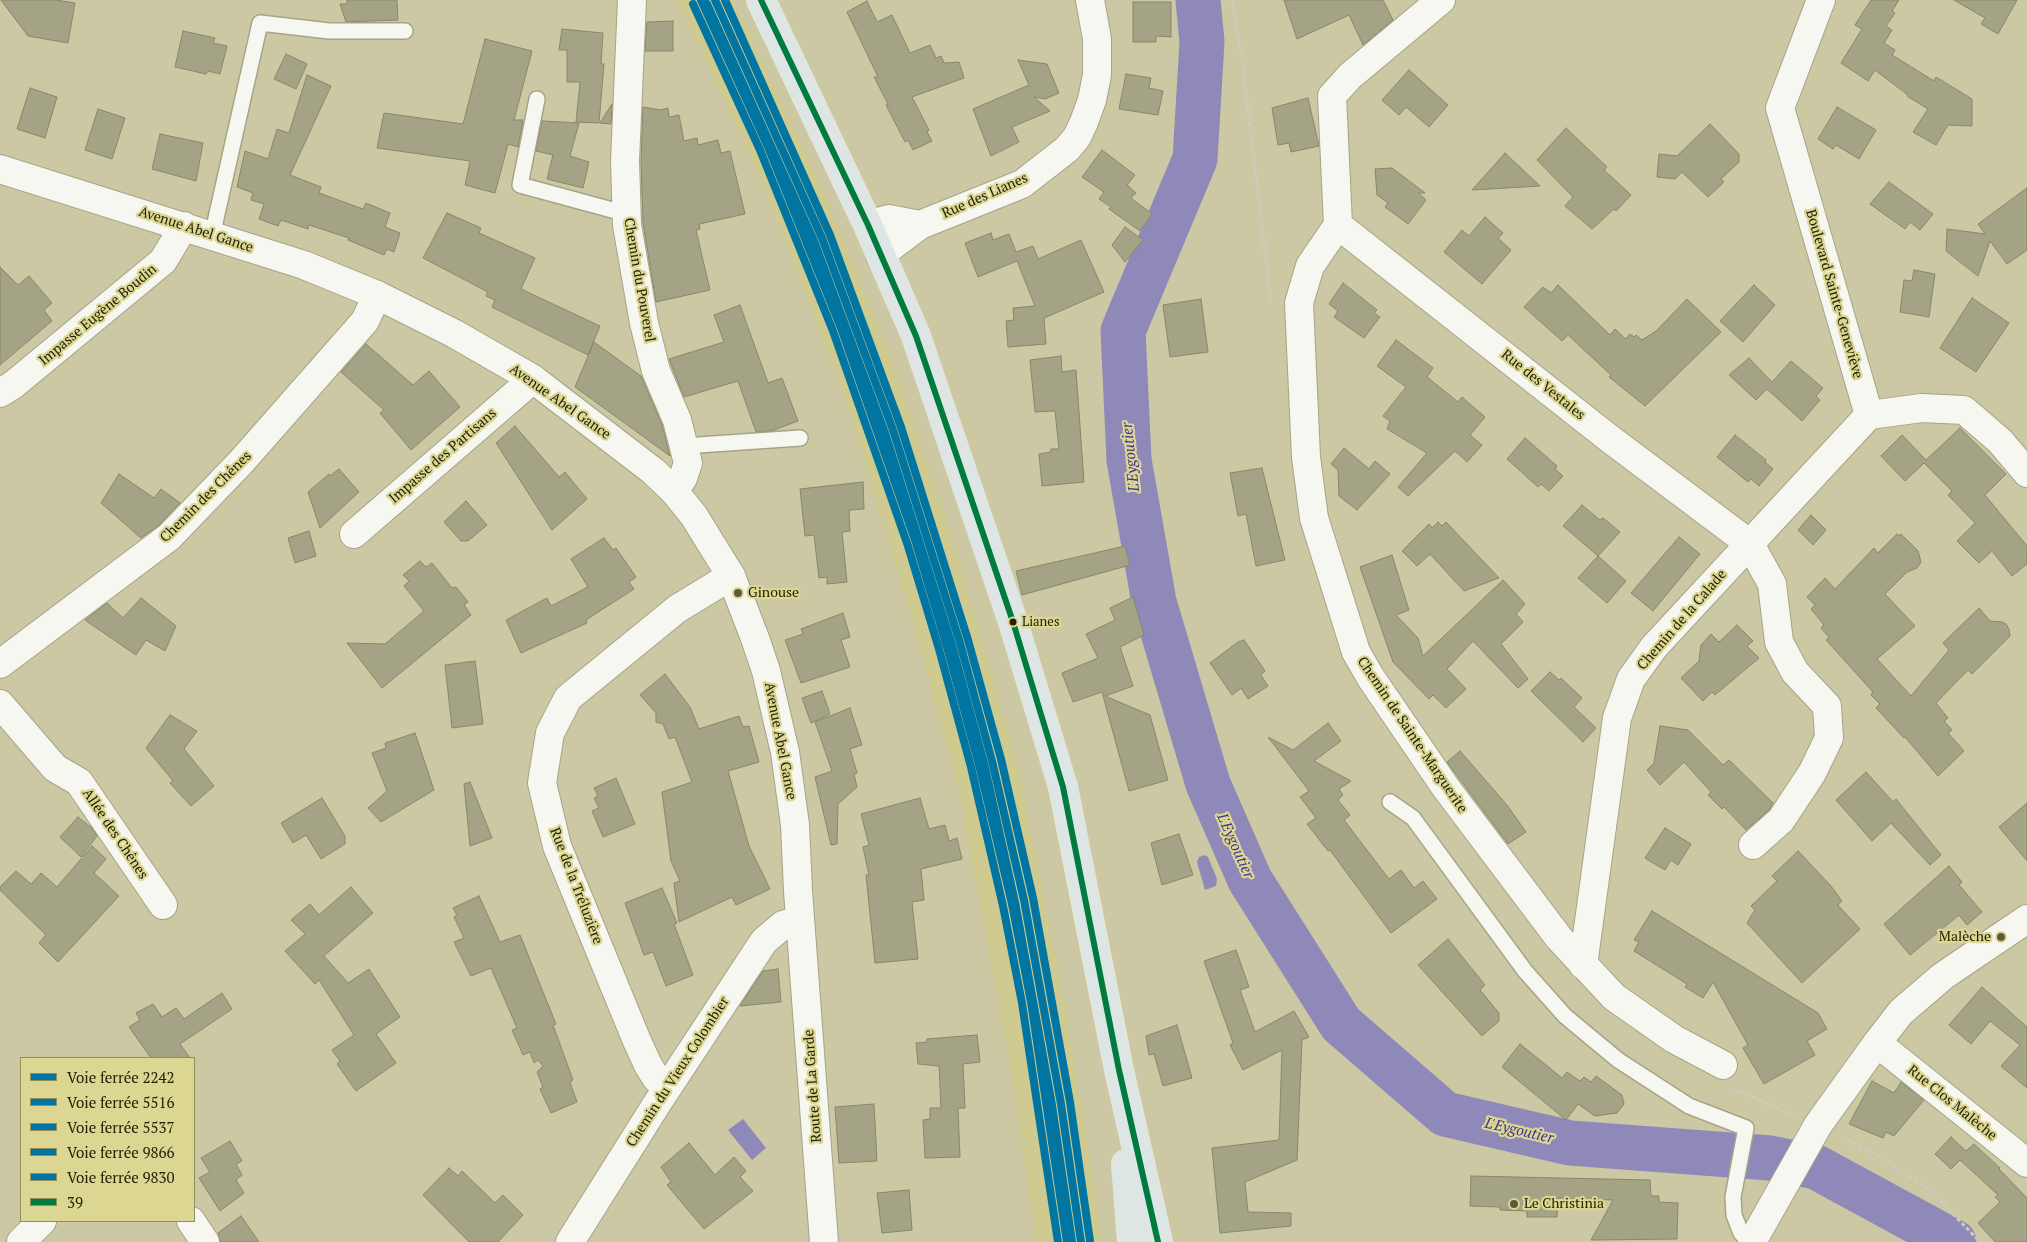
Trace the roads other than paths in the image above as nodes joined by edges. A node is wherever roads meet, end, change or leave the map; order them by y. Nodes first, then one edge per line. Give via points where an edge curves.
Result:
1 (632, 0) edge
2 (761, 0) edge
3 (1090, 0) edge
4 (1442, 0) edge
5 (1822, 0) edge
6 (405, 31) dead end
7 (537, 99) dead end
8 (0, 169) edge
9 (626, 214) junction
10 (868, 225) junction
11 (920, 225) junction
12 (1338, 225) junction
13 (184, 226) junction
14 (212, 236) junction
15 (880, 254) junction
16 (377, 295) junction
17 (533, 379) junction
18 (0, 393) edge
19 (1869, 415) junction
20 (800, 438) dead end
21 (684, 446) junction
22 (2027, 473) edge
23 (674, 491) junction
24 (354, 534) dead end
25 (1750, 544) junction
26 (731, 576) junction
27 (0, 664) edge
28 (0, 704) edge
29 (1390, 802) dead end
30 (1753, 845) dead end
31 (163, 904) dead end
32 (2027, 918) edge
33 (801, 925) junction
34 (1583, 964) junction
35 (1876, 1043) junction
36 (1119, 1070) junction
37 (1725, 1076) road end
38 (668, 1087) junction
39 (2027, 1163) edge
40 (41, 1222) edge
41 (192, 1222) edge
42 (21, 1242) edge
43 (205, 1242) edge
44 (570, 1242) edge
45 (824, 1242) edge
46 (1132, 1242) edge
47 (1158, 1242) edge
48 (1750, 1242) edge

1 - 9 street, Chemin du Pouverel
2 - 10 main road
3 - 11 street, Rue des Lianes via 1097,39 1097,76 1092,100 1077,137 1067,149 1022,184
4 - 12 street via 1350,76 1332,96
5 - 19 street, Boulevard Sainte-Geneviève via 1780,108
6 - 14 lane via 329,32 260,24
7 - 9 lane via 520,185
8 - 13 street, Avenue Abel Gance
9 - 21 street, Chemin du Pouverel via 644,323 656,370
10 - 11 street via 889,219
10 - 15 main road
11 - 15 street, Rue des Lianes
12 - 25 street, Rue des Vestales via 1610,439
12 - 34 street, Chemin de Sainte-Marguerite via 1310,266 1299,303 1304,428 1314,518 1356,652 1446,788 1559,938
13 - 14 street, Avenue Abel Gance
13 - 18 street, Impasse Eugène Boudin via 163,261 13,386
14 - 16 street, Avenue Abel Gance via 304,264
15 - 36 main road via 916,336 1018,639 1063,787
16 - 17 street, Avenue Abel Gance via 455,334
16 - 27 street, Chemin des Chênes via 365,321 242,461 169,537
17 - 23 street, Avenue Abel Gance via 609,436
17 - 24 street, Impasse des Partisans
19 - 22 street via 1922,408 1964,410 2000,441
19 - 25 street, Chemin de la Calade
20 - 21 lane
21 - 23 street, Chemin du Pouverel via 688,463
23 - 26 street, Avenue Abel Gance via 694,516
25 - 30 street via 1772,584 1779,642 1796,672 1827,706 1829,738 1812,773 1781,820
25 - 34 street, Chemin de la Calade via 1654,647 1631,679 1617,718
26 - 33 street, Avenue Abel Gance via 766,671 785,752 795,826
26 - 38 street, Rue de la Tréluzière via 677,609 568,698 550,733 542,783 557,846 637,1041 656,1078
28 - 31 street, Allée des Chênes via 55,768 79,782
29 - 48 lane via 1413,818 1525,971 1565,1016 1618,1060 1689,1106 1746,1128 1735,1187 1734,1215 1741,1233
32 - 35 street via 1920,994
33 - 38 street, Chemin du Vieux Colombier via 782,925 764,941
33 - 45 street, Route de La Garde
34 - 37 street, Chemin de Sainte-Marguerite via 1614,997
35 - 39 street, Rue Clos Malèche
35 - 48 street via 1805,1147
36 - 46 main road
36 - 47 main road
38 - 44 street, Chemin du Vieux Colombier
40 - 42 street
41 - 43 street

